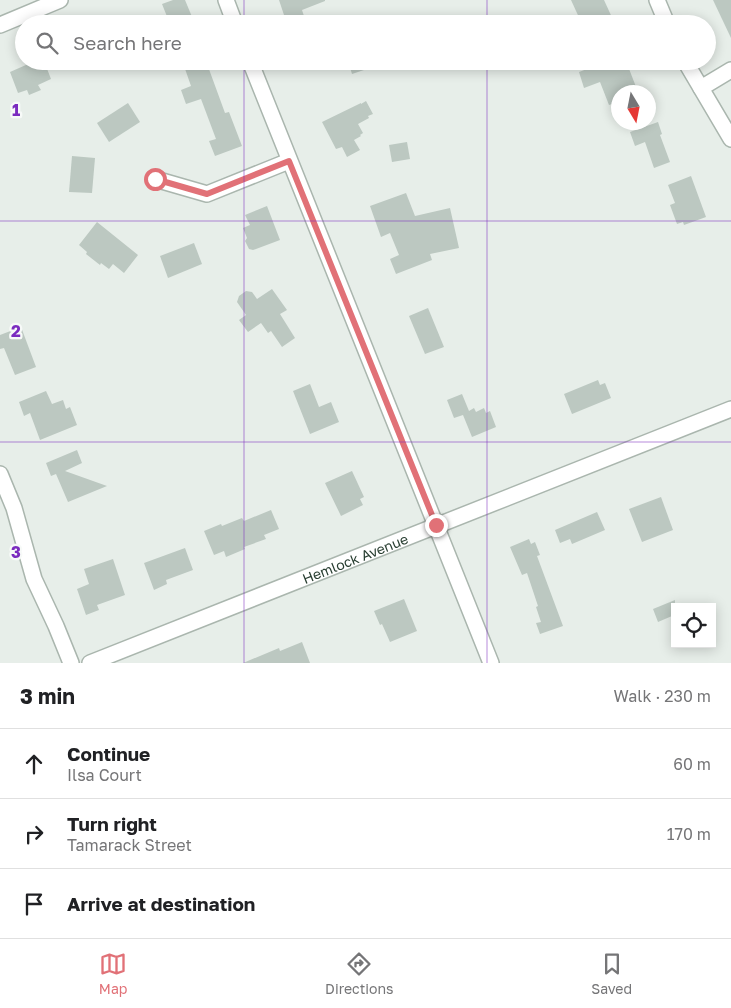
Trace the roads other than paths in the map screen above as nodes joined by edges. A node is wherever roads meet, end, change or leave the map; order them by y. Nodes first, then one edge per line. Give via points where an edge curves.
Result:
1 (60, 0) edge
2 (226, 0) edge
3 (657, 0) edge
4 (24, 15) edge
5 (232, 15) edge
6 (663, 15) edge
7 (15, 19) edge
8 (0, 25) edge
9 (254, 70) edge
10 (690, 70) edge
11 (731, 70) edge
12 (701, 88) junction
13 (731, 139) edge
14 (289, 161) junction
15 (155, 179) dead end
16 (731, 409) edge
17 (0, 474) edge
18 (436, 525) junction
19 (72, 663) edge
20 (90, 663) edge
21 (491, 663) edge

1 - 4 street
2 - 5 street
3 - 6 street
7 - 8 street
9 - 14 street
10 - 12 street
11 - 12 street
12 - 13 street
14 - 15 street via 207,194
14 - 18 street
16 - 18 street, Hemlock Avenue
17 - 19 street via 14,508 34,579
18 - 20 street, Hemlock Avenue
18 - 21 street

